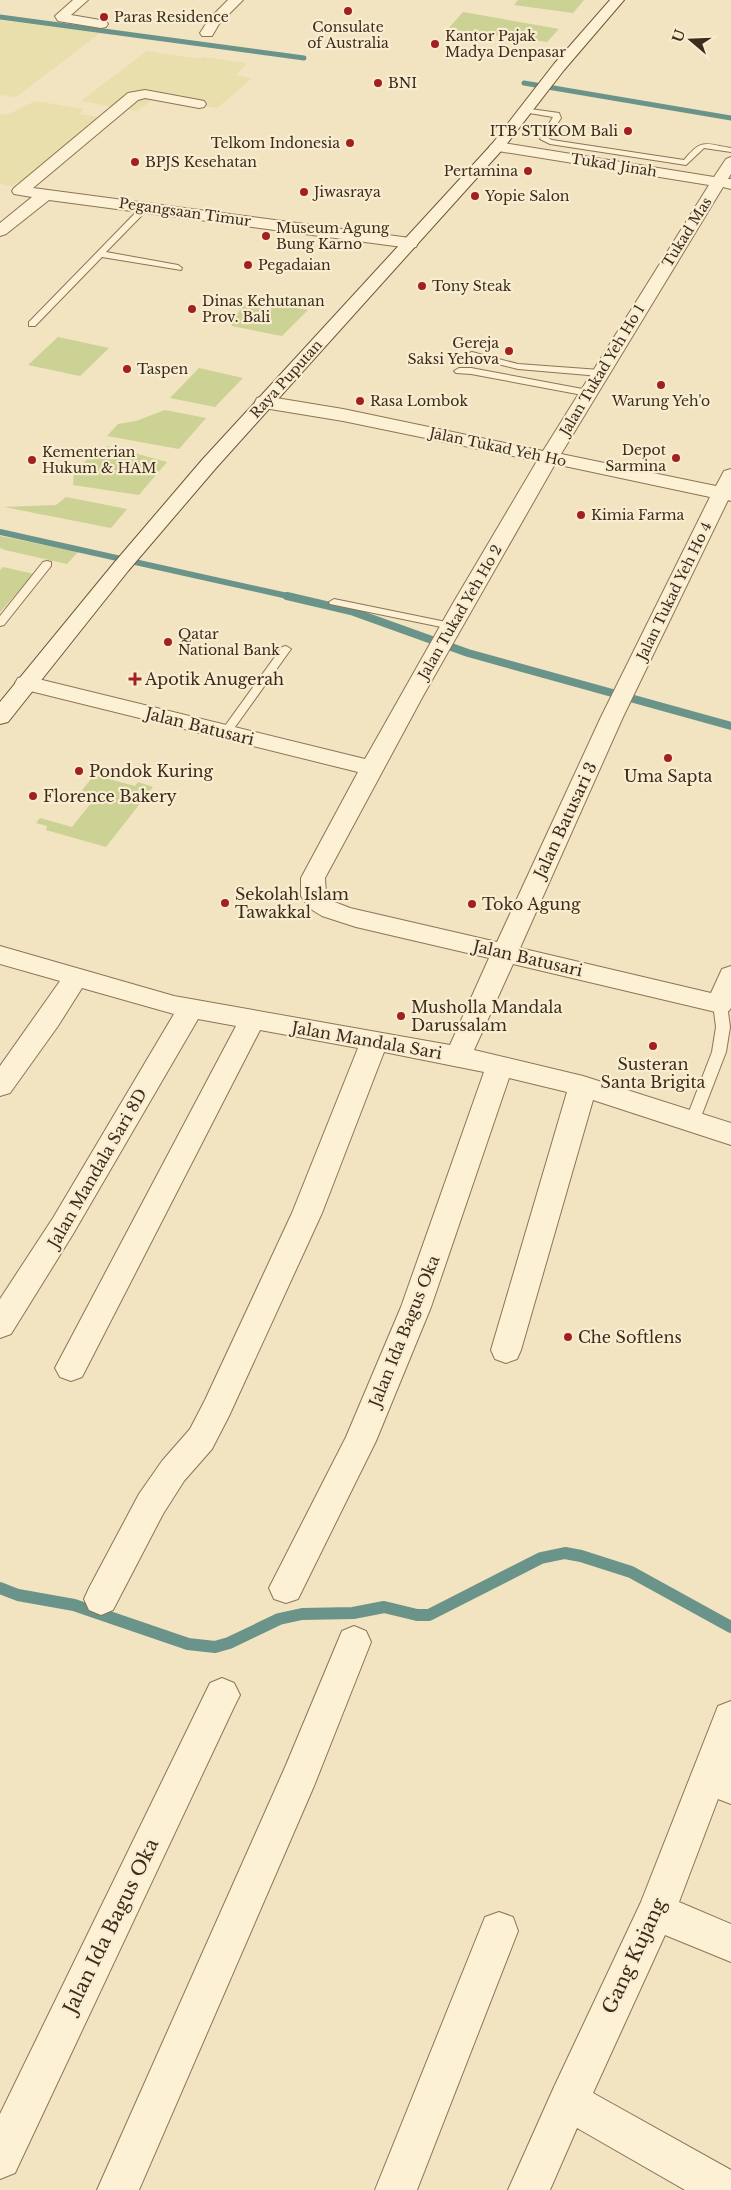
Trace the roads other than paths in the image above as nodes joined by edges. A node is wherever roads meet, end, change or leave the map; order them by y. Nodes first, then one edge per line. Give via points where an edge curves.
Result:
1 (81, 0) edge
2 (236, 0) edge
3 (617, 0) edge
4 (101, 24) dead end
5 (207, 33) dead end
6 (535, 98) junction
7 (199, 104) dead end
8 (497, 147) junction
9 (731, 150) edge
10 (731, 162) edge
11 (725, 183) edge
12 (46, 194) junction
13 (146, 207) junction
14 (0, 231) edge
15 (410, 243) junction
16 (101, 254) junction
17 (178, 268) dead end
18 (656, 282) joint
19 (32, 324) dead end
20 (472, 355) dead end
21 (459, 371) dead end
22 (600, 373) junction
23 (588, 393) junction
24 (264, 402) junction
25 (549, 458) junction
26 (728, 488) edge
27 (47, 564) dead end
28 (334, 602) dead end
29 (0, 623) edge
30 (449, 629) junction
31 (286, 650) dead end
32 (26, 683) junction
33 (627, 689) joint
34 (0, 717) edge
35 (226, 732) junction
36 (373, 768) junction
37 (312, 895) joint
38 (504, 952) junction
39 (0, 955) edge
40 (731, 975) edge
41 (76, 977) junction
42 (720, 1004) junction
43 (191, 1008) junction
44 (252, 1020) junction
45 (375, 1040) junction
46 (458, 1056) junction
47 (500, 1066) junction
48 (0, 1086) edge
49 (583, 1086) junction
50 (692, 1122) junction
51 (731, 1134) edge
52 (0, 1325) edge
53 (506, 1350) dead end
54 (71, 1368) dead end
55 (286, 1588) dead end
56 (101, 1599) dead end
57 (354, 1642) dead end
58 (222, 1695) dead end
59 (731, 1718) edge
60 (719, 1782) edge
61 (656, 1912) junction
62 (499, 1931) dead end
63 (731, 1943) edge
64 (568, 2101) junction
65 (0, 2158) edge
66 (118, 2190) edge
67 (396, 2190) edge
68 (529, 2190) edge
69 (725, 2190) edge

1 - 4 street via 63,18
2 - 5 street
3 - 6 street, Raya Puputan
6 - 8 street, Raya Puputan
6 - 9 lane via 556,115 544,139 550,142 677,162 686,162 703,146
7 - 12 street, Pegangsaan Timur via 148,95 133,96 20,192
8 - 11 street, Tukad Jinah
8 - 15 street, Raya Puputan
10 - 11 street, Tukad Mas
11 - 18 street, Tukad Mas
12 - 13 street, Pegangsaan Timur
12 - 14 street
13 - 15 street, Pegangsaan Timur
13 - 16 lane
15 - 24 street, Raya Puputan
16 - 17 lane
16 - 19 lane
18 - 22 street, Jalan Tukad Yeh Ho 1
20 - 22 lane via 536,368
21 - 23 lane
22 - 23 street, Jalan Tukad Yeh Ho 1
23 - 25 street, Jalan Tukad Yeh Ho 1
24 - 25 street, Jalan Tukad Yeh Ho
24 - 32 street, Raya Puputan
25 - 26 street, Jalan Tukad Yeh Ho
25 - 30 street, Jalan Tukad Yeh Ho 2
26 - 33 street, Jalan Tukad Yeh Ho 4
27 - 29 lane
28 - 30 lane
30 - 36 street, Jalan Tukad Yeh Ho 2
31 - 35 lane
32 - 34 street, Raya Puputan
32 - 35 street, Jalan Batusari
33 - 38 street, Jalan Batusari 3
35 - 36 street, Jalan Batusari
36 - 37 street, Jalan Tukad Yeh Ho 2 via 313,878
37 - 38 street, Jalan Batusari via 319,904 332,911
38 - 42 street, Jalan Batusari
38 - 46 street, Jalan Batusari 3
39 - 41 street, Jalan Mandala Sari
40 - 42 street
41 - 43 street, Jalan Mandala Sari
41 - 48 street
42 - 50 lane via 723,1027 719,1052
43 - 44 street, Jalan Mandala Sari
43 - 52 street, Jalan Mandala Sari 8D via 64,1226
44 - 45 street, Jalan Mandala Sari
44 - 54 street
45 - 46 street, Jalan Mandala Sari
45 - 56 street via 307,1213 218,1407 201,1439 159,1492
46 - 47 street, Jalan Mandala Sari
47 - 49 street, Jalan Mandala Sari
47 - 55 street, Jalan Ida Bagus Oka via 416,1307 360,1441
49 - 50 street, Jalan Mandala Sari
49 - 53 street
50 - 51 street, Jalan Mandala Sari
57 - 66 street
58 - 65 street, Jalan Ida Bagus Oka
59 - 60 street, Gang Kujang
60 - 61 street, Gang Kujang
61 - 63 street
61 - 64 street, Gang Kujang
62 - 67 street
64 - 68 street, Gang Kujang
64 - 69 street

